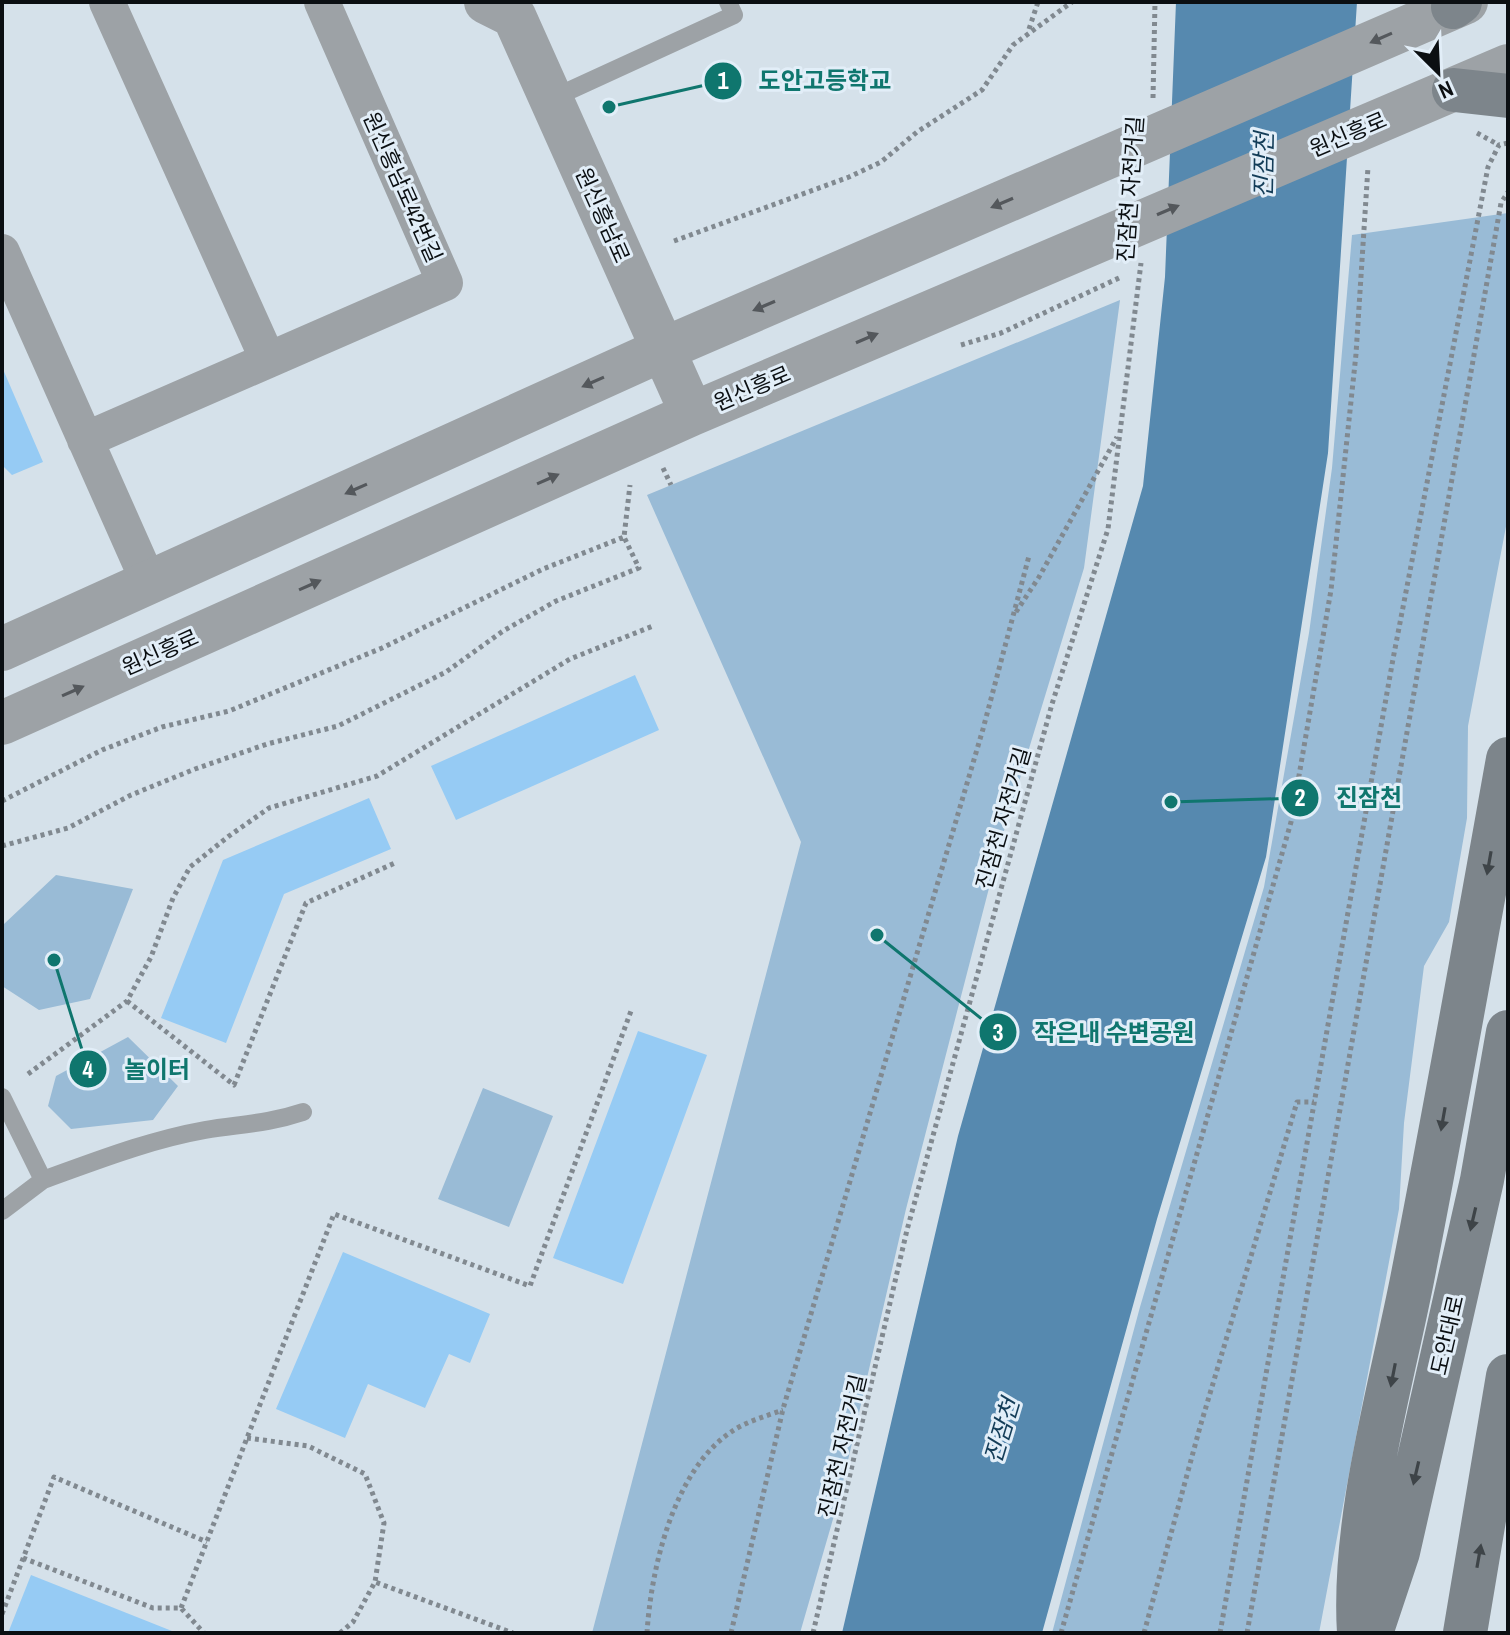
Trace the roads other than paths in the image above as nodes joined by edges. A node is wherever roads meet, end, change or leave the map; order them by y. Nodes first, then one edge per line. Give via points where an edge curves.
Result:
1 (107, 2) edge
2 (322, 2) edge
3 (728, 2) edge
4 (1460, 4) edge
5 (507, 7) edge
6 (1508, 66) edge
7 (1454, 90) junction
8 (1508, 96) edge
9 (551, 99) junction
10 (2, 252) edge
11 (664, 349) junction
12 (268, 360) junction
13 (692, 414) junction
14 (85, 440) junction
15 (149, 583) junction
16 (2, 649) edge
17 (2, 723) edge
18 (1508, 759) edge
19 (1508, 1032) edge
20 (2, 1097) edge
21 (303, 1112) dead end
22 (43, 1180) junction
23 (2, 1211) edge
24 (1508, 1376) edge
25 (1359, 1633) edge
26 (1371, 1633) edge
27 (1465, 1633) edge

1 - 12 street
2 - 12 street, 원신흥남로42번길 via 445,283
3 - 9 lane via 734,15
4 -> 11 street
5 - 9 street, 원신흥남로
6 - 7 street, 원신흥로
7 - 8 main road
13 -> 7 street, 원신흥로
9 - 11 street, 원신흥남로
10 - 14 street
11 - 13 street, 원신흥남로
11 -> 15 street
12 - 14 street, 원신흥남로42번길
17 -> 13 street, 원신흥로
14 - 15 street
15 - 16 street
18 -> 25 main road via 1367,1510 1356,1585
19 -> 26 main road, 도안대로 via 1482,1180 1412,1490 1384,1603
20 - 22 lane
21 - 22 lane via 266,1125 205,1130 123,1151
22 - 23 lane
27 -> 24 main road

